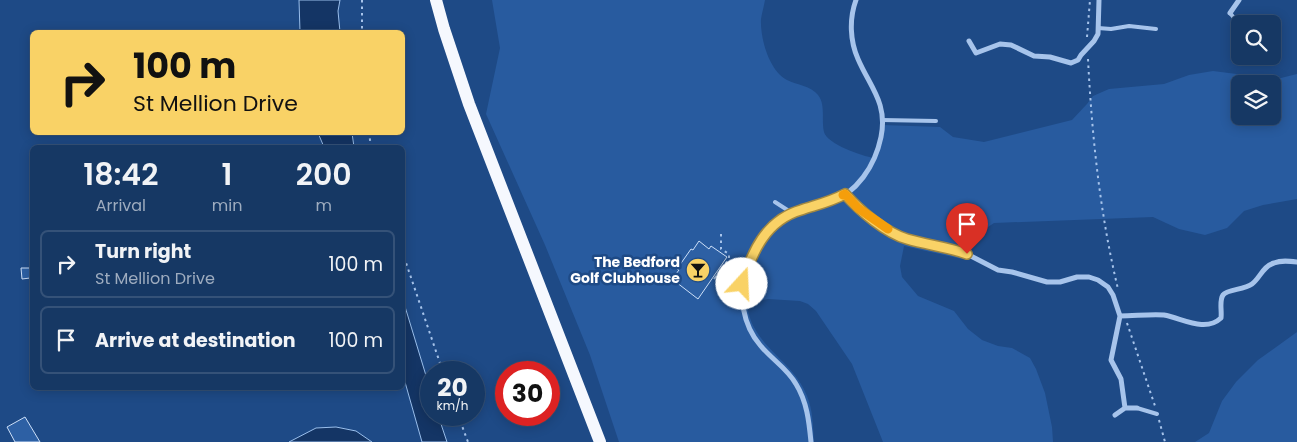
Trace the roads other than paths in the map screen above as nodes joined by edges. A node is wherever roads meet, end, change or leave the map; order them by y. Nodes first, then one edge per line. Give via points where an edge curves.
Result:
1 (436, 0) edge
2 (856, 0) edge
3 (1099, 0) edge
4 (1239, 0) edge
5 (1230, 13) edge
6 (1098, 28) junction
7 (1156, 30) dead end
8 (969, 41) dead end
9 (882, 120) junction
10 (936, 121) dead end
11 (845, 194) junction
12 (775, 202) dead end
13 (792, 213) junction
14 (1297, 262) edge
15 (1122, 316) junction
16 (1125, 408) junction
17 (1137, 408) joint
18 (1158, 414) road end
19 (1115, 415) dead end
20 (600, 442) edge
21 (811, 442) edge

1 - 20 highway via 469,104
2 - 9 street via 852,22 853,47 876,93
3 - 6 street
4 - 5 street
6 - 7 lane via 1129,26
6 - 8 street via 1094,41 1078,60 1071,63 1034,56 1011,45 1000,44 976,54
9 - 10 lane
9 - 11 street via 877,153 866,173
11 - 13 street
11 - 15 street via 878,223 904,238 954,249 998,270 1047,282 1077,278 1098,280 1108,287
12 - 13 lane
13 - 21 street via 772,226 761,239 747,269 742,284 744,316 760,345 796,383 808,414
14 - 15 street via 1272,263 1252,284 1226,292 1221,301 1221,318 1217,321 1194,324 1162,315
15 - 16 street via 1111,360 1121,379
16 - 17 street
16 - 19 street
17 - 18 lane

